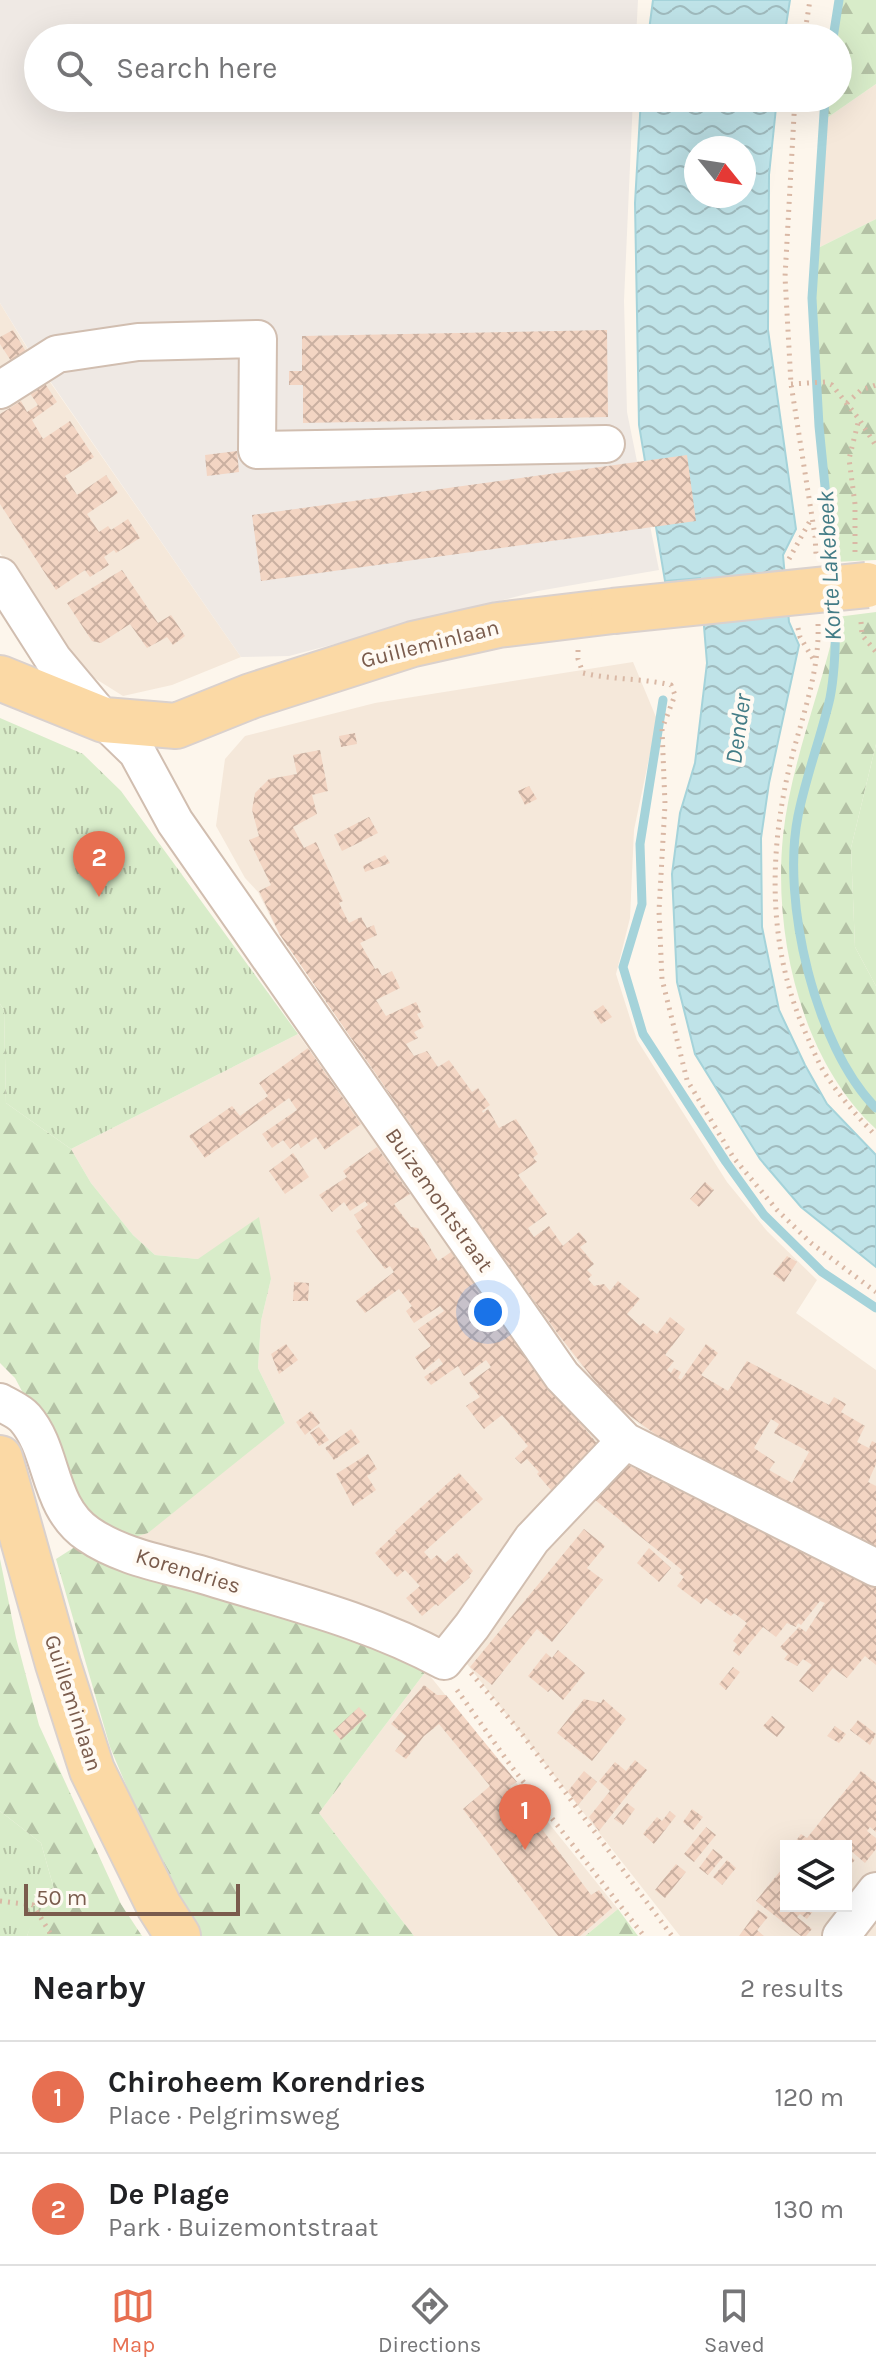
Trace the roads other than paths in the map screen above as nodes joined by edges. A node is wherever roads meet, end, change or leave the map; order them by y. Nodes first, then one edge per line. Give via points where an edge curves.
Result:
1 (0, 390) edge
2 (606, 444) dead end
3 (0, 576) edge
4 (864, 583) edge
5 (0, 678) edge
6 (104, 720) junction
7 (0, 1402) edge
8 (625, 1441) junction
9 (0, 1458) edge
10 (11, 1527) edge
11 (876, 1568) edge
12 (876, 1891) edge
13 (178, 1936) edge
14 (841, 1936) edge

1 - 2 street via 57,354 138,342 258,339 257,450
3 - 6 street, Buizemontstraat via 53,659
4 - 6 main road, Guilleminlaan, bridge via 498,625 413,644 176,726
5 - 6 main road, Guilleminlaan
6 - 8 street, Buizemontstraat via 137,752 175,822 562,1376
7 - 8 street, Korendries via 24,1416 37,1435 52,1483 87,1533 122,1551 448,1656 532,1539
8 - 11 street, Buizemontstraat
9 - 10 main road, Guilleminlaan
10 - 13 main road, Guilleminlaan via 92,1770
12 - 14 street

